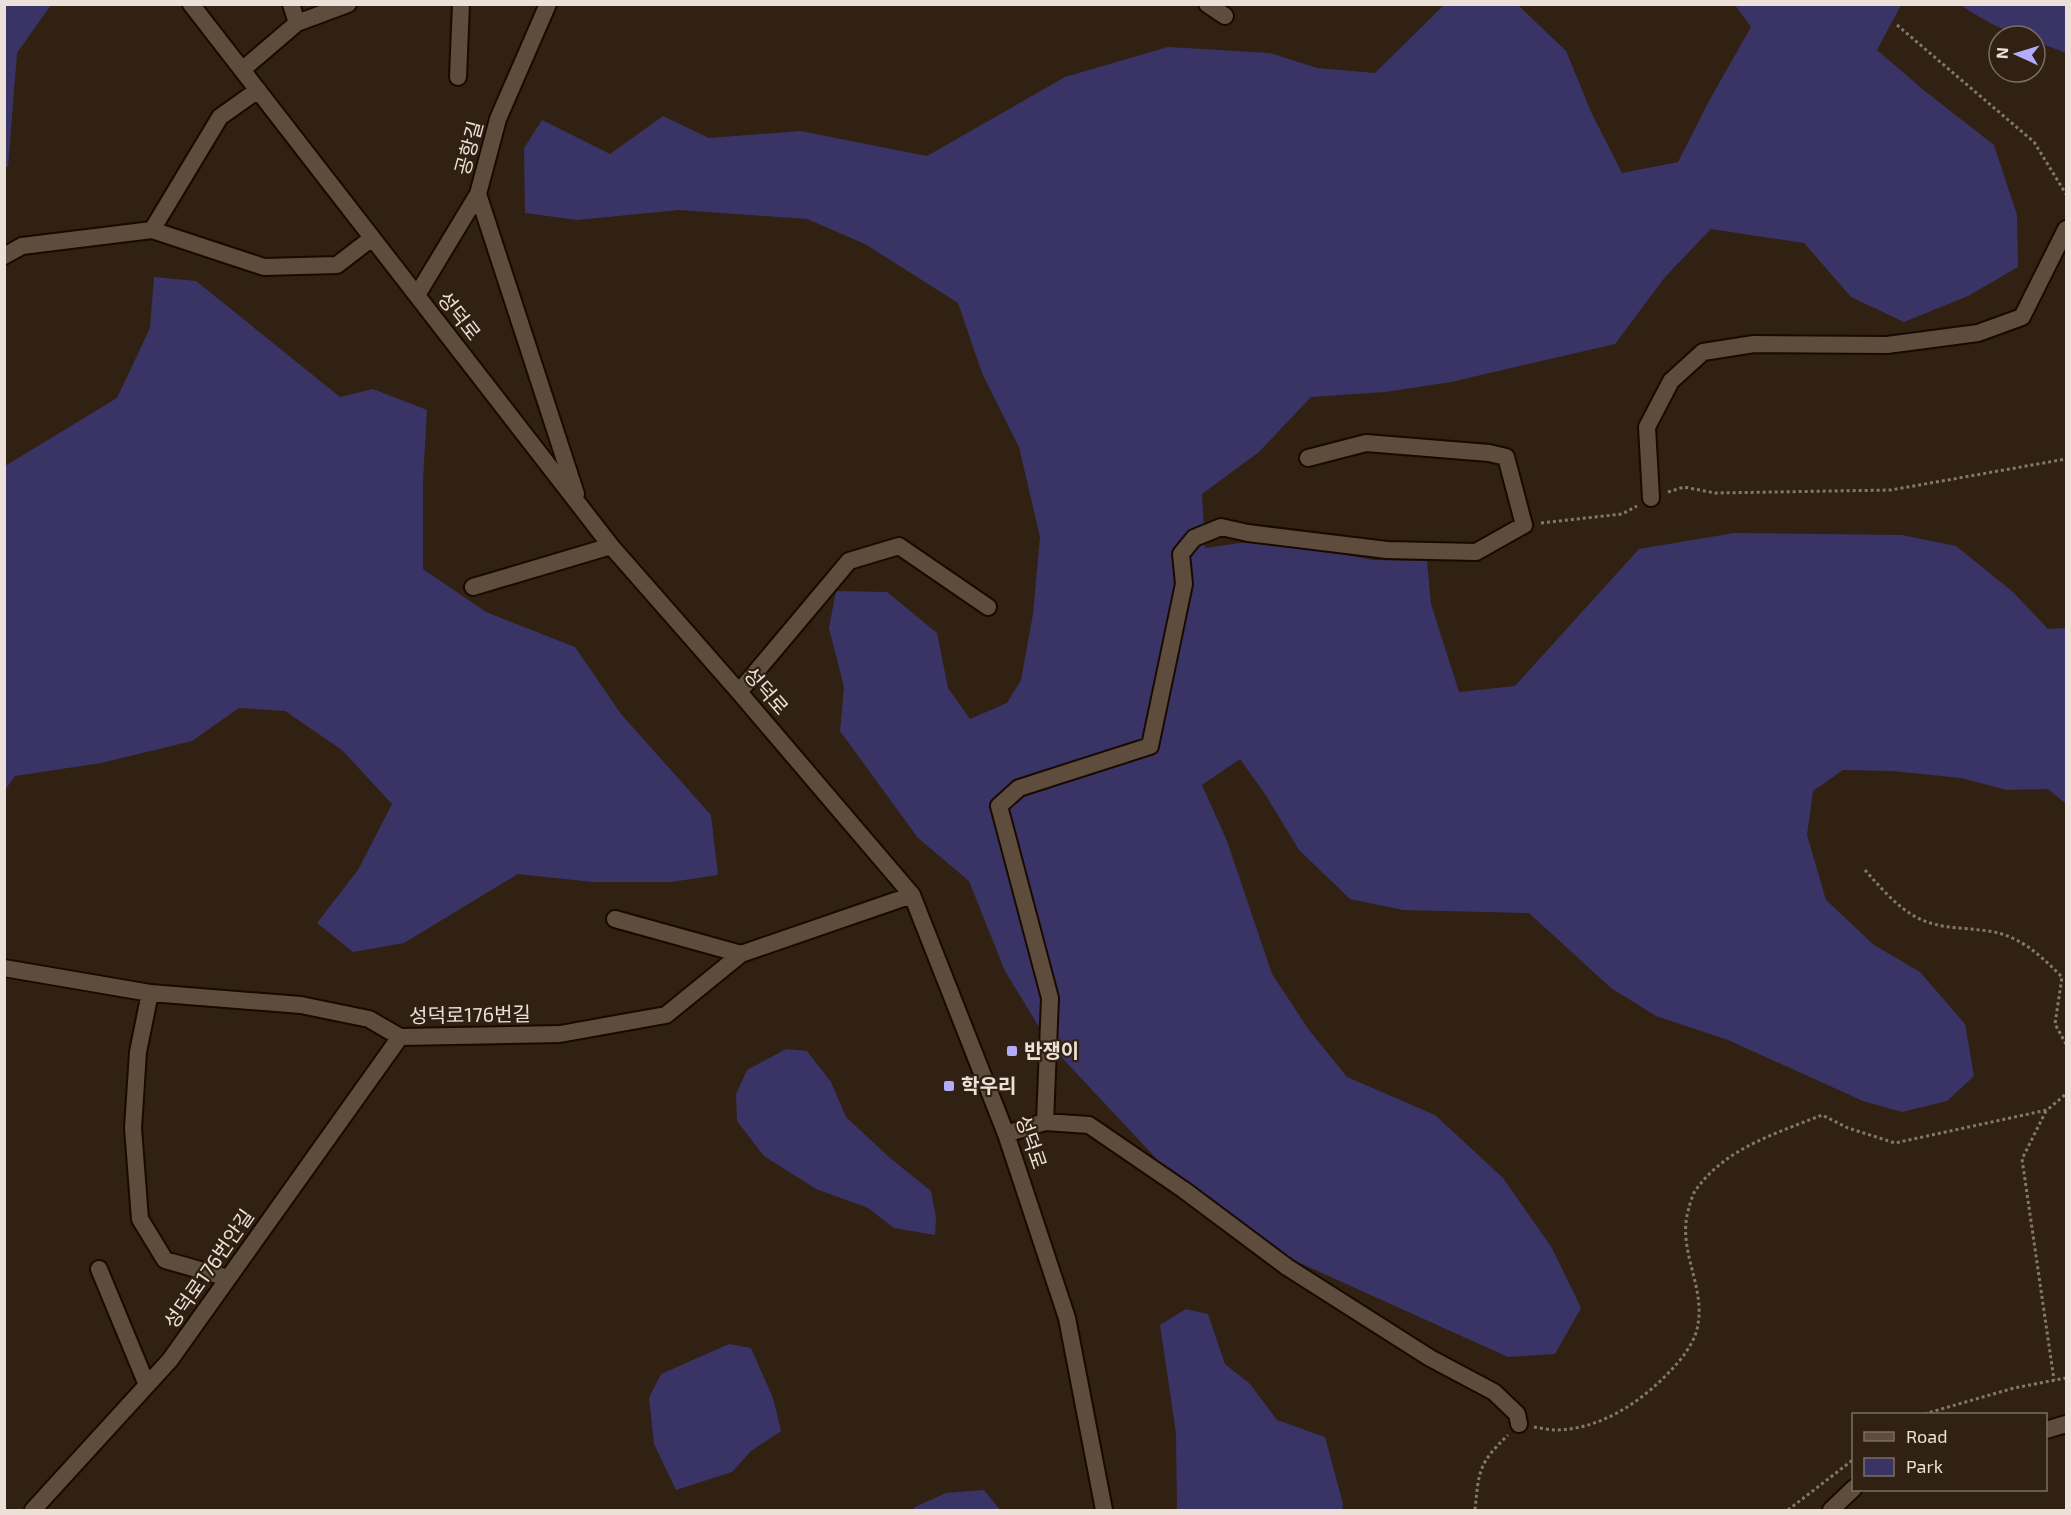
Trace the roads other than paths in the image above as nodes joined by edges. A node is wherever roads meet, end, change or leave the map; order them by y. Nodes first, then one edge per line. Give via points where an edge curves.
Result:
1 (191, 4) edge
2 (291, 4) edge
3 (348, 4) edge
4 (461, 4) edge
5 (548, 4) edge
6 (1207, 4) edge
7 (1225, 16) dead end
8 (297, 23) junction
9 (242, 70) junction
10 (458, 77) dead end
11 (258, 90) junction
12 (478, 194) junction
13 (2067, 229) edge
14 (152, 230) junction
15 (372, 238) junction
16 (4, 256) edge
17 (417, 295) junction
18 (1308, 458) dead end
19 (1651, 498) road end
20 (580, 506) junction
21 (611, 546) junction
22 (473, 587) dead end
23 (988, 607) dead end
24 (739, 692) junction
25 (912, 895) junction
26 (615, 919) dead end
27 (741, 954) junction
28 (4, 968) edge
29 (150, 993) junction
30 (400, 1037) junction
31 (1045, 1122) junction
32 (1006, 1134) junction
33 (99, 1269) dead end
34 (228, 1278) junction
35 (147, 1385) junction
36 (1520, 1424) road end
37 (2067, 1424) edge
38 (2047, 1430) edge
39 (1852, 1490) edge
40 (33, 1510) edge
41 (1104, 1510) edge
42 (1831, 1510) edge

1 - 9 street, 성덕로
2 - 8 street
3 - 8 street
4 - 10 street
5 - 12 street, 공항길 via 498,119
6 - 7 street
8 - 9 street
9 - 11 street, 성덕로
11 - 14 street via 220,117
11 - 15 street, 성덕로
12 - 17 street, 공항길
12 - 20 street
13 - 19 street via 2022,317 1978,333 1887,345 1754,344 1703,352 1671,381 1647,427
14 - 15 street via 264,267 337,266
14 - 16 street via 22,246
15 - 17 street, 성덕로
17 - 20 street, 성덕로
18 - 31 street via 1366,443 1506,457 1524,525 1476,552 1387,550 1221,527 1194,538 1181,554 1184,584 1150,746 1019,788 999,806 1050,998
20 - 21 street, 성덕로
21 - 22 street
21 - 24 street, 성덕로
23 - 24 street via 899,546 849,561
24 - 25 street, 성덕로
25 - 27 street, 성덕로176번길
25 - 32 street, 성덕로
26 - 27 street
27 - 30 street, 성덕로176번길 via 666,1015 560,1034
28 - 29 street, 성덕로176번길
29 - 30 street, 성덕로176번길 via 301,1005 369,1019
29 - 34 street via 138,1052 133,1128 140,1219 165,1260
30 - 34 street, 성덕로176번안길
31 - 32 street
31 - 36 street via 1089,1125 1287,1267 1430,1358 1494,1392 1517,1414
32 - 41 street, 성덕로 via 1067,1318
33 - 35 street
34 - 35 street, 성덕로176번안길 via 170,1360
35 - 40 street, 성덕로176번안길
37 - 38 street
39 - 42 street

